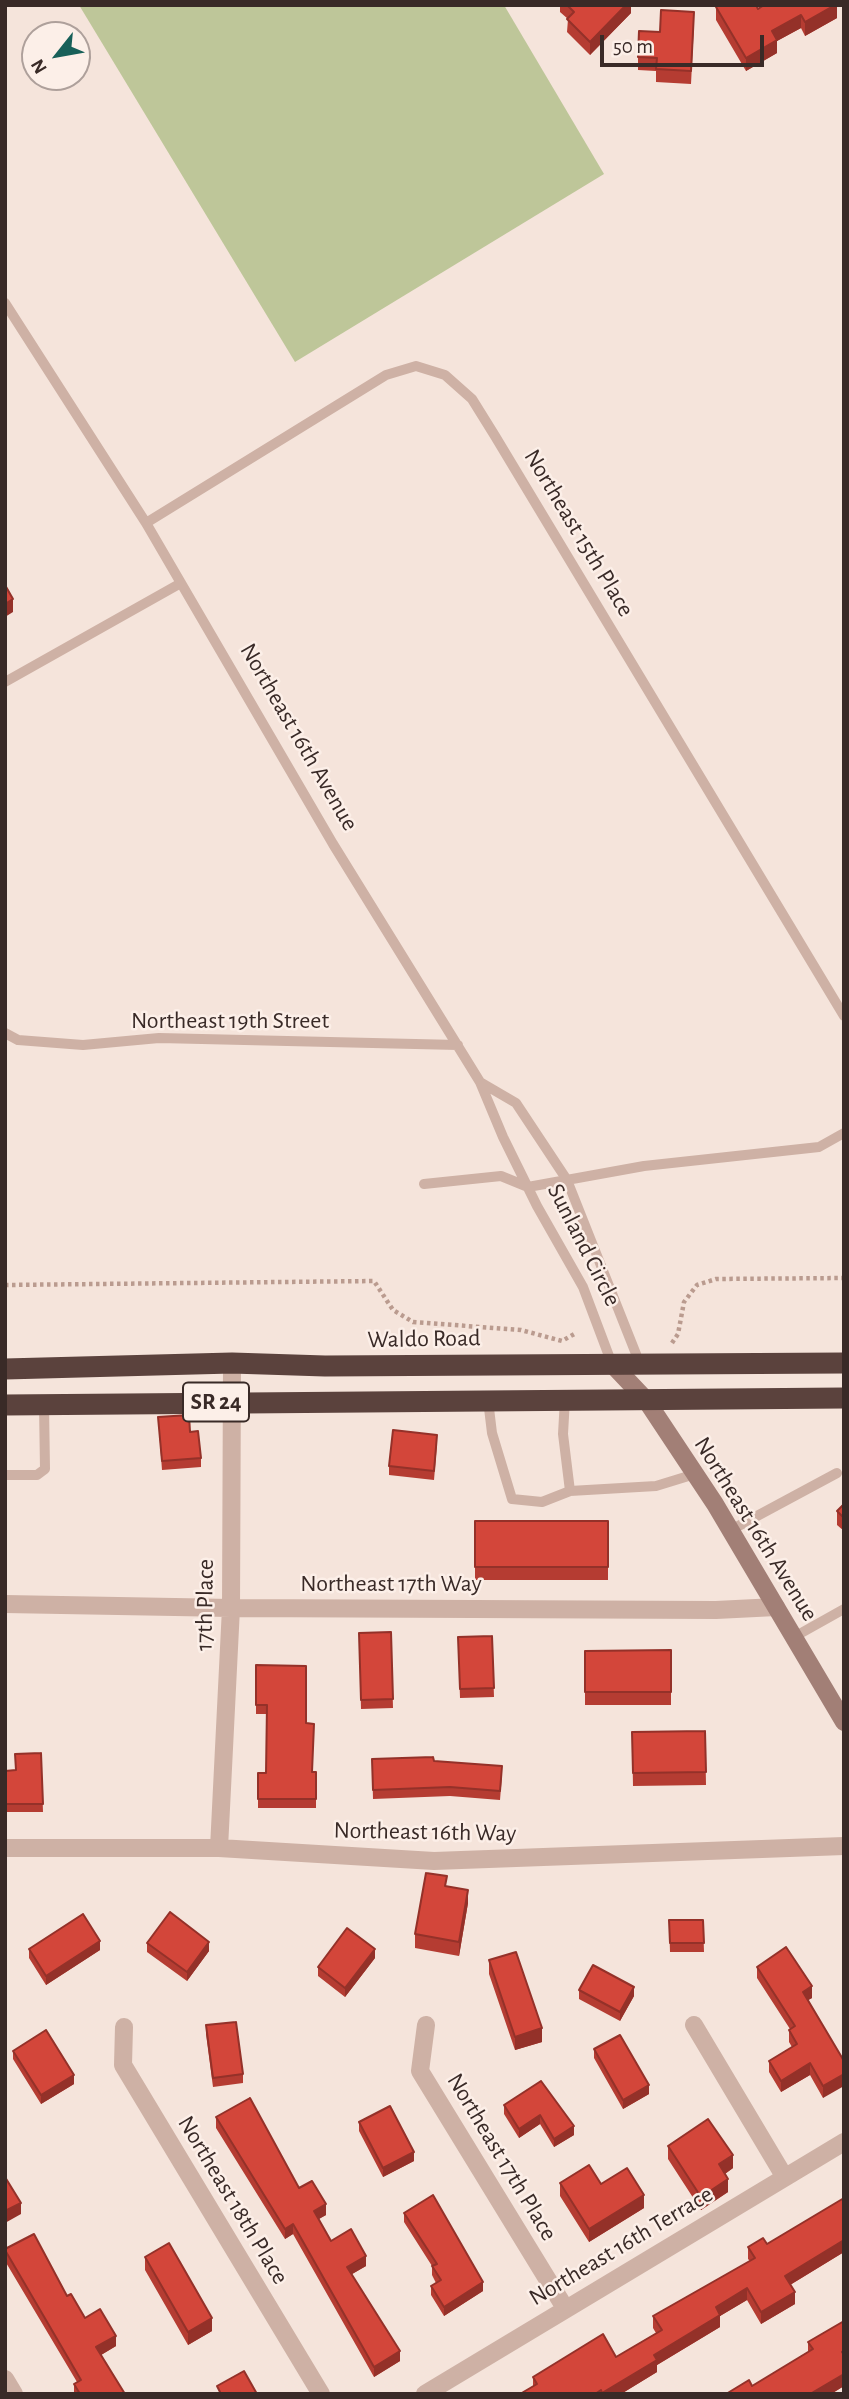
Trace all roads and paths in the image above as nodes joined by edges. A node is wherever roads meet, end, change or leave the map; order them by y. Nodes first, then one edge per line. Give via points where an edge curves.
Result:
1 (5, 303) edge
2 (146, 523) junction
3 (180, 583) junction
4 (5, 682) edge
5 (844, 1016) edge
6 (5, 1033) edge
7 (458, 1045) junction
8 (480, 1082) junction
9 (844, 1133) edge
10 (567, 1180) junction
11 (425, 1184) dead end
12 (528, 1187) junction
13 (844, 1278) edge
14 (5, 1285) edge
15 (576, 1333) dead end
16 (659, 1346) dead end
17 (232, 1363) junction
18 (844, 1363) edge
19 (612, 1364) junction
20 (640, 1364) junction
21 (5, 1368) edge
22 (844, 1398) edge
23 (565, 1399) junction
24 (646, 1400) junction
25 (488, 1401) junction
26 (231, 1402) junction
27 (5, 1405) edge
28 (44, 1405) junction
29 (837, 1473) dead end
30 (695, 1474) junction
31 (5, 1475) edge
32 (570, 1491) junction
33 (731, 1530) junction
34 (5, 1604) edge
35 (776, 1607) junction
36 (231, 1608) junction
37 (844, 1609) edge
38 (794, 1637) junction
39 (844, 1722) edge
40 (844, 1846) edge
41 (5, 1848) edge
42 (219, 1848) junction
43 (426, 2025) dead end
44 (694, 2025) dead end
45 (124, 2027) dead end
46 (844, 2142) edge
47 (784, 2176) junction
48 (565, 2308) junction
49 (5, 2379) edge
50 (14, 2394) edge
51 (321, 2394) edge
52 (425, 2394) edge

1 - 2 lane, Northeast 16th Avenue
2 - 3 lane, Northeast 16th Avenue
2 - 5 lane, Northeast 15th Place via 386,375 416,366 445,374 472,399 502,447
3 - 4 lane
3 - 7 lane, Northeast 16th Avenue via 333,845
6 - 7 lane, Northeast 19th Street via 18,1040 83,1045 159,1038
7 - 8 lane, Northeast 16th Avenue
8 - 10 lane, Northeast 16th Avenue via 516,1103
8 - 12 lane, Sunland Circle
9 - 10 lane via 819,1147
10 - 12 lane
10 - 20 lane, Sunland Circle
11 - 12 lane via 501,1176
12 - 19 lane, Sunland Circle via 583,1287
13 - 16 path via 716,1279 697,1286 684,1302 678,1334 672,1343
14 - 15 path via 374,1282 393,1310 413,1322 522,1329 562,1341
17 - 19 highway, Waldo Road / SR 24
17 - 21 highway, Waldo Road / SR 24
17 - 26 street, 17th Place
18 - 20 highway, Waldo Road / SR 24
19 - 20 highway, Waldo Road / SR 24
19 - 24 street, Sunland Circle
20 - 24 street, Sunland Circle
22 - 24 highway, SR 24
23 - 24 highway, SR 24
23 - 25 highway, SR 24
23 - 32 lane via 563,1434
24 - 30 street, Northeast 16th Avenue
25 - 26 highway, SR 24
25 - 32 lane via 492,1433 512,1499 542,1502
26 - 28 highway, SR 24
26 - 36 street, 17th Place
27 - 28 highway, SR 24
28 - 31 lane via 46,1469 37,1475
29 - 33 lane
30 - 32 lane via 656,1486
30 - 33 street, Northeast 16th Avenue
33 - 35 street, Northeast 16th Avenue
34 - 36 street, Northeast 17th Way
35 - 36 street, Northeast 17th Way
35 - 38 street, Northeast 16th Avenue
36 - 42 street, 17th Place
37 - 38 lane
38 - 39 street, Northeast 16th Avenue
40 - 42 street, Northeast 16th Way via 433,1861
41 - 42 street, Northeast 16th Way
43 - 48 street, Northeast 17th Place via 420,2071
44 - 47 street
45 - 51 street, Northeast 18th Place via 123,2065
46 - 47 street, Northeast 16th Terrace
47 - 48 street, Northeast 16th Terrace
48 - 52 street, Northeast 16th Terrace
49 - 50 street

